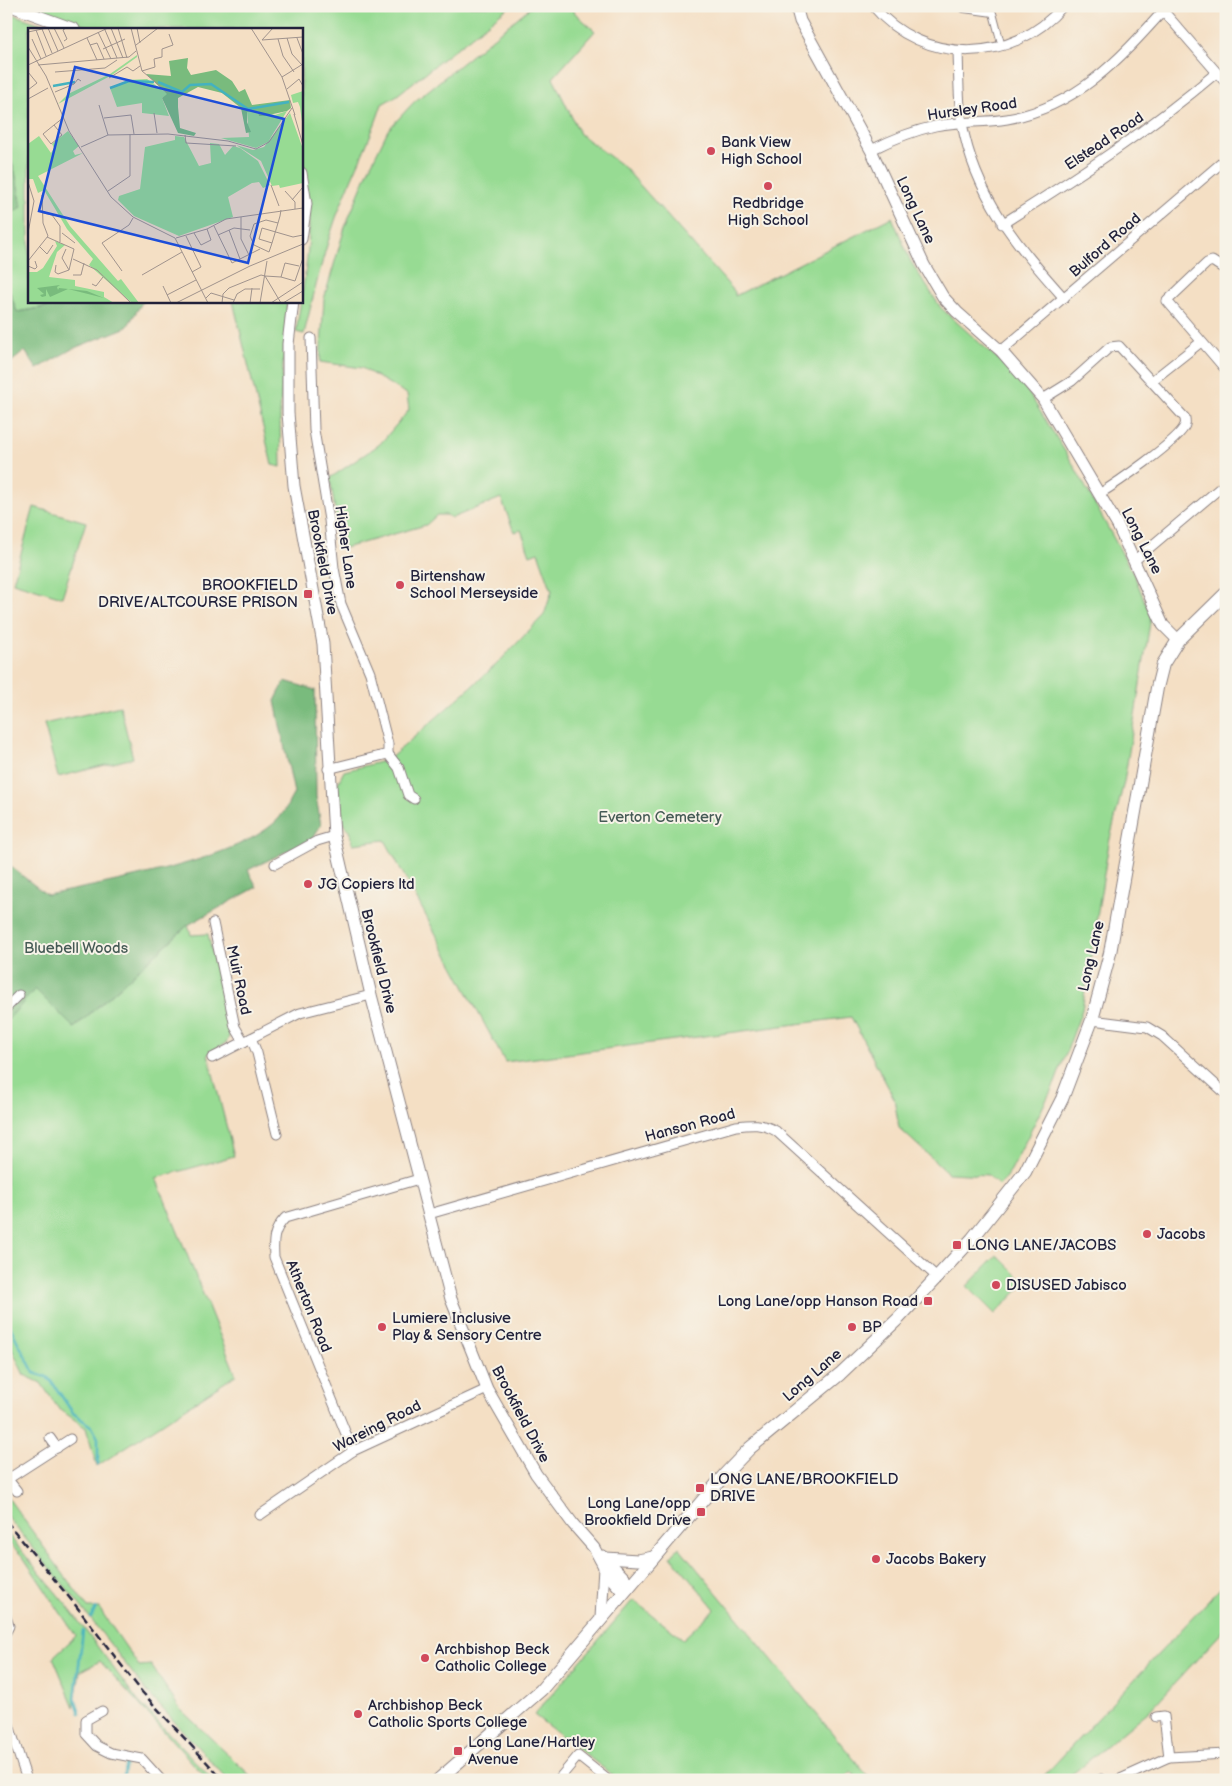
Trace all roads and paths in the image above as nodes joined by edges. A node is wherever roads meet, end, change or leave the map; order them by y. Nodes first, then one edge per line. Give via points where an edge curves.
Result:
1 (11, 6) edge
2 (796, 6) edge
3 (873, 6) edge
4 (1063, 6) edge
5 (964, 9) dead end
6 (1162, 9) edge
7 (71, 28) edge
8 (1002, 47) junction
9 (958, 51) junction
10 (1216, 74) junction
11 (1226, 83) edge
12 (962, 124) junction
13 (871, 150) junction
14 (1226, 158) edge
15 (302, 179) edge
16 (1002, 224) junction
17 (302, 232) edge
18 (1226, 270) edge
19 (1064, 298) junction
20 (293, 302) edge
21 (311, 338) dead end
22 (1201, 342) junction
23 (1001, 351) junction
24 (1226, 370) edge
25 (1152, 380) junction
26 (1042, 399) junction
27 (1226, 483) edge
28 (1099, 494) junction
29 (1135, 560) junction
30 (1226, 593) edge
31 (1178, 640) junction
32 (388, 754) junction
33 (328, 769) junction
34 (414, 799) dead end
35 (334, 836) junction
36 (275, 864) dead end
37 (213, 923) dead end
38 (19, 995) dead end
39 (371, 995) junction
40 (6, 1008) edge
41 (1092, 1020) junction
42 (247, 1040) junction
43 (212, 1058) dead end
44 (1226, 1094) edge
45 (277, 1134) dead end
46 (419, 1179) junction
47 (429, 1214) junction
48 (938, 1278) junction
49 (487, 1389) junction
50 (50, 1438) dead end
51 (70, 1439) dead end
52 (57, 1448) junction
53 (353, 1451) junction
54 (7, 1478) edge
55 (17, 1491) dead end
56 (260, 1515) dead end
57 (652, 1557) junction
58 (602, 1559) junction
59 (627, 1588) junction
60 (6, 1617) edge
61 (602, 1618) junction
62 (6, 1632) edge
63 (102, 1711) dead end
64 (6, 1716) edge
65 (1156, 1717) dead end
66 (1226, 1754) edge
67 (1169, 1757) junction
68 (28, 1780) edge
69 (160, 1780) edge
70 (438, 1780) edge
71 (558, 1780) edge
72 (608, 1780) edge
73 (1118, 1780) edge

1 - 7 street
2 - 13 street, Long Lane via 800,21
3 - 9 street via 904,34 931,46
4 - 8 street via 1029,36
5 - 8 street via 993,12
6 - 10 street
6 - 12 street, Hursley Road via 1133,44 1098,77 1071,96 1029,114
8 - 9 street
9 - 12 street
10 - 11 street
10 - 16 street, Elstead Road via 1164,117 1102,161
12 - 13 street, Hursley Road via 912,132
12 - 16 street via 982,188
13 - 23 street, Long Lane via 924,265 943,296
14 - 19 street, Bulford Road
15 - 17 street via 306,204
16 - 19 street
18 - 22 street via 1212,261 1207,263 1167,301
19 - 23 street, Bulford Road
20 - 33 street, Brookfield Drive via 288,344 288,413 294,486 323,644
21 - 32 street, Higher Lane via 314,430 334,567 341,604 370,673
22 - 24 street
22 - 25 street
23 - 26 street, Long Lane
25 - 26 street via 1119,346 1114,345 1072,381
25 - 28 street via 1185,418 1186,424 1130,475
26 - 28 street, Long Lane
27 - 29 street
28 - 29 street, Long Lane
29 - 31 street, Long Lane via 1163,625
30 - 31 main road
31 - 41 main road, Long Lane via 1163,664 1157,688 1110,953
32 - 33 street
32 - 34 street, Higher Lane via 399,768 408,795
33 - 35 street, Brookfield Drive
35 - 36 street via 317,841
35 - 39 street, Brookfield Drive
37 - 42 street, Muir Road via 236,1027
38 - 40 street
39 - 42 street, Muir Road via 300,1013
39 - 46 street, Brookfield Drive
41 - 44 street via 1147,1026
41 - 48 main road, Long Lane via 1062,1099 1025,1172
42 - 43 street, Muir Road
42 - 45 street, Muir Road via 257,1053
46 - 47 street, Brookfield Drive
46 - 53 street, Atherton Road via 285,1218 276,1228 273,1240 274,1257
47 - 48 street, Hanson Road via 736,1126 766,1125
47 - 49 street, Brookfield Drive via 451,1299
48 - 57 main road, Long Lane via 840,1374 750,1448
49 - 53 street, Wareing Road
49 - 58 street, Brookfield Drive via 536,1474
50 - 52 street
51 - 52 street
52 - 54 street
53 - 56 street, Wareing Road
54 - 55 street
57 - 58 street
57 - 59 main road, Long Lane
58 - 59 street, Brookfield Drive
58 - 61 street
59 - 61 main road, Long Lane
60 - 62 street via 9,1626
61 - 70 main road, Long Lane via 541,1690
63 - 69 street via 86,1720 84,1730 89,1738 106,1752 142,1759
64 - 68 street
65 - 67 street via 1164,1716
66 - 67 street
67 - 73 street
71 - 72 street via 578,1756

